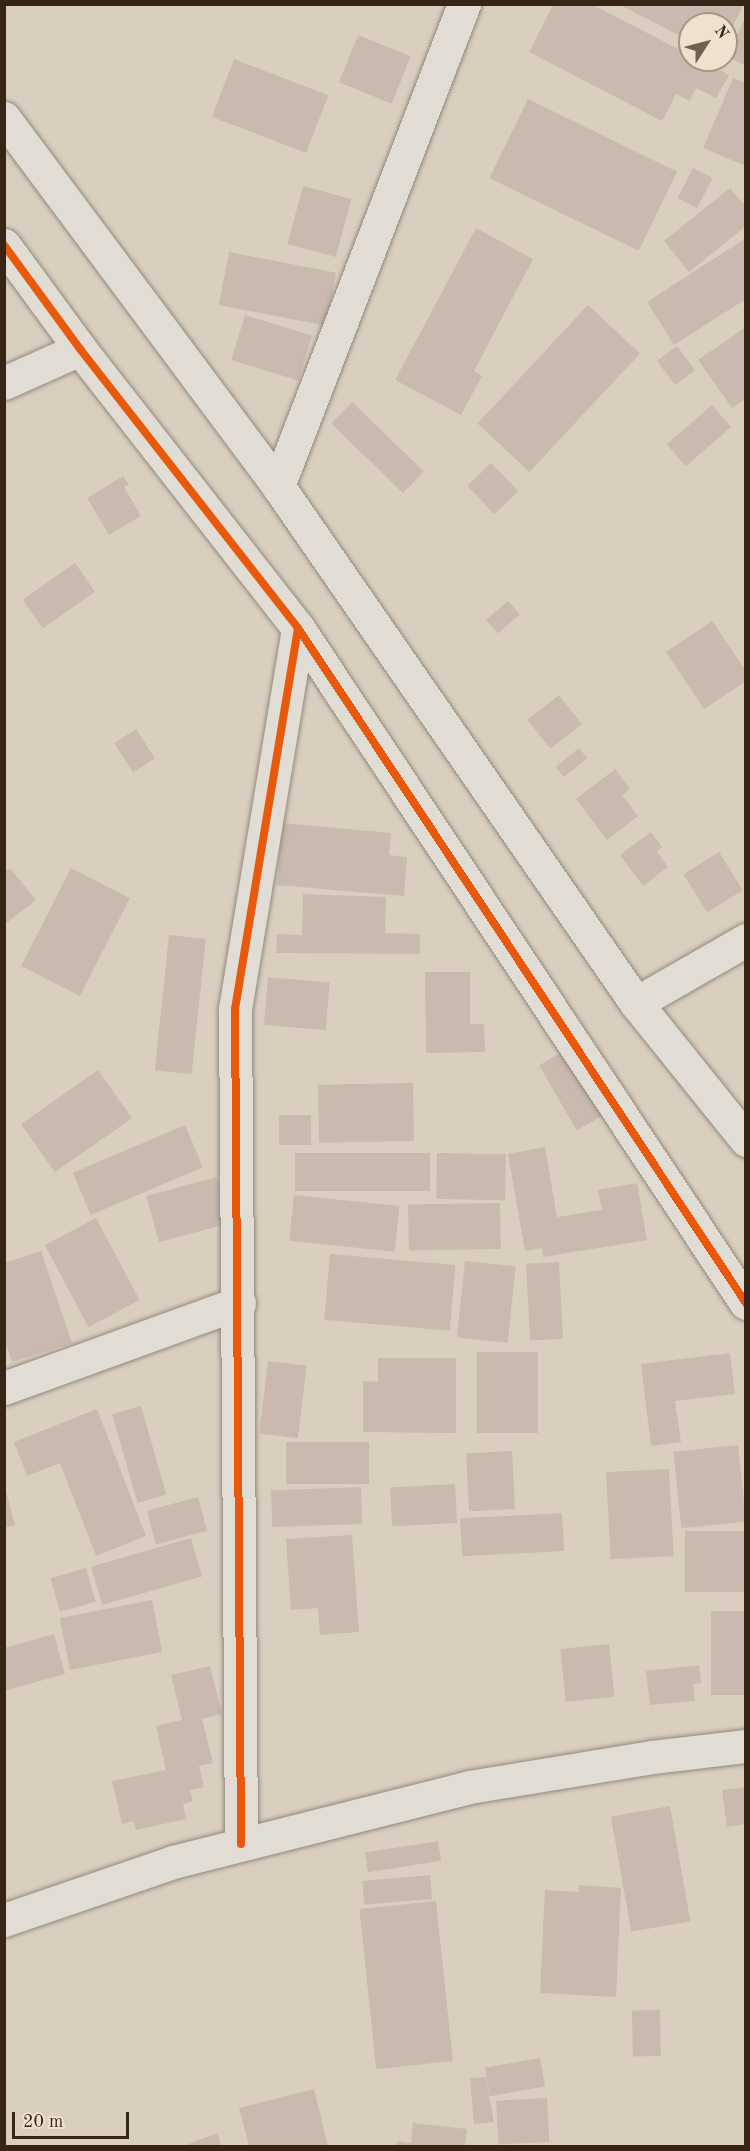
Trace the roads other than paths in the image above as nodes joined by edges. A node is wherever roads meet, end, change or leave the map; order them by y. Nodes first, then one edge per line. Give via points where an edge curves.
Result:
1 (464, 4) edge
2 (4, 118) edge
3 (4, 244) edge
4 (80, 349) junction
5 (4, 383) edge
6 (278, 486) junction
7 (298, 628) junction
8 (746, 940) edge
9 (636, 1002) junction
10 (746, 1140) edge
11 (239, 1303) junction
12 (746, 1303) edge
13 (4, 1388) edge
14 (746, 1746) edge
15 (241, 1844) junction
16 (4, 1920) edge

1 - 6 street
2 - 6 street
3 - 4 street
4 - 5 street
4 - 7 street
6 - 9 street
7 - 11 street via 235,1009
7 - 12 street
8 - 9 street
9 - 10 street
11 - 13 street
11 - 15 street
14 - 15 street via 469,1786
15 - 16 street

